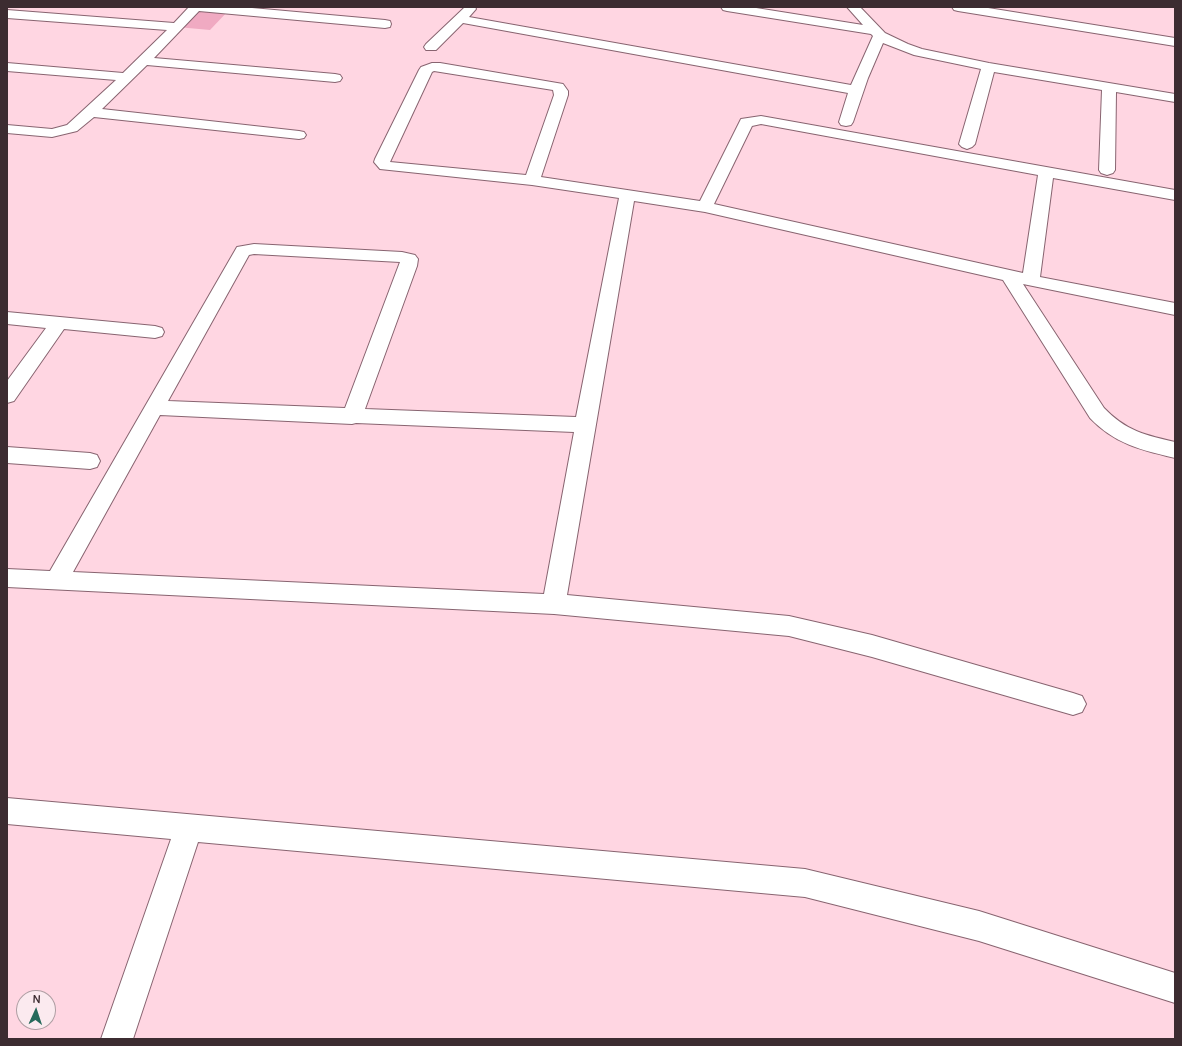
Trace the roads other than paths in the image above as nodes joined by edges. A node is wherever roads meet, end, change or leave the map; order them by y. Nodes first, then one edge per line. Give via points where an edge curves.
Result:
1 (196, 7) edge
2 (199, 7) edge
3 (472, 7) edge
4 (727, 7) edge
5 (853, 7) edge
6 (958, 7) edge
7 (7, 14) edge
8 (460, 19) junction
9 (385, 24) dead end
10 (177, 27) junction
11 (878, 34) junction
12 (1175, 42) edge
13 (431, 47) dead end
14 (143, 61) junction
15 (7, 67) edge
16 (989, 67) junction
17 (126, 77) junction
18 (335, 78) dead end
19 (1109, 86) junction
20 (855, 90) junction
21 (1175, 98) edge
22 (92, 112) junction
23 (846, 122) dead end
24 (7, 129) edge
25 (299, 135) dead end
26 (967, 144) dead end
27 (1107, 170) dead end
28 (1046, 172) junction
29 (532, 180) junction
30 (1175, 195) edge
31 (627, 196) junction
32 (705, 207) junction
33 (1009, 276) junction
34 (1031, 280) junction
35 (1175, 309) edge
36 (7, 318) edge
37 (59, 323) junction
38 (155, 332) dead end
39 (7, 396) edge
40 (155, 408) junction
41 (352, 417) junction
42 (584, 425) junction
43 (1175, 450) edge
44 (7, 455) edge
45 (90, 461) dead end
46 (7, 578) edge
47 (56, 581) junction
48 (554, 604) junction
49 (1073, 704) dead end
50 (7, 811) edge
51 (189, 828) junction
52 (1175, 988) edge
53 (117, 1039) edge

1 - 10 street
2 - 9 street
3 - 8 street
4 - 11 street
5 - 11 street
6 - 12 street
7 - 10 street
8 - 13 street
8 - 20 street
10 - 14 street
11 - 16 street via 919,52
11 - 20 street
14 - 17 street
14 - 18 street
15 - 17 street
16 - 19 street
16 - 26 street
17 - 22 street
19 - 21 street
19 - 27 street
20 - 23 street
22 - 24 street via 72,128 52,133
22 - 25 street
28 - 30 street
28 - 32 street via 761,120 746,122
28 - 34 street
29 - 29 street via 561,95 558,87 440,67 426,70 382,162 386,166
29 - 31 street
31 - 32 street
31 - 42 street
32 - 33 street
33 - 34 street
33 - 43 street via 1107,426 1131,439
34 - 35 street
36 - 37 street
37 - 38 street
37 - 39 street
40 - 41 street
40 - 41 street via 243,251 254,249 406,257 409,259 408,266
40 - 47 street
41 - 42 street
42 - 48 street
44 - 45 street
46 - 47 street
47 - 48 street
48 - 49 street via 789,626 872,646
50 - 51 street
51 - 52 street via 805,883 978,926
51 - 53 street

